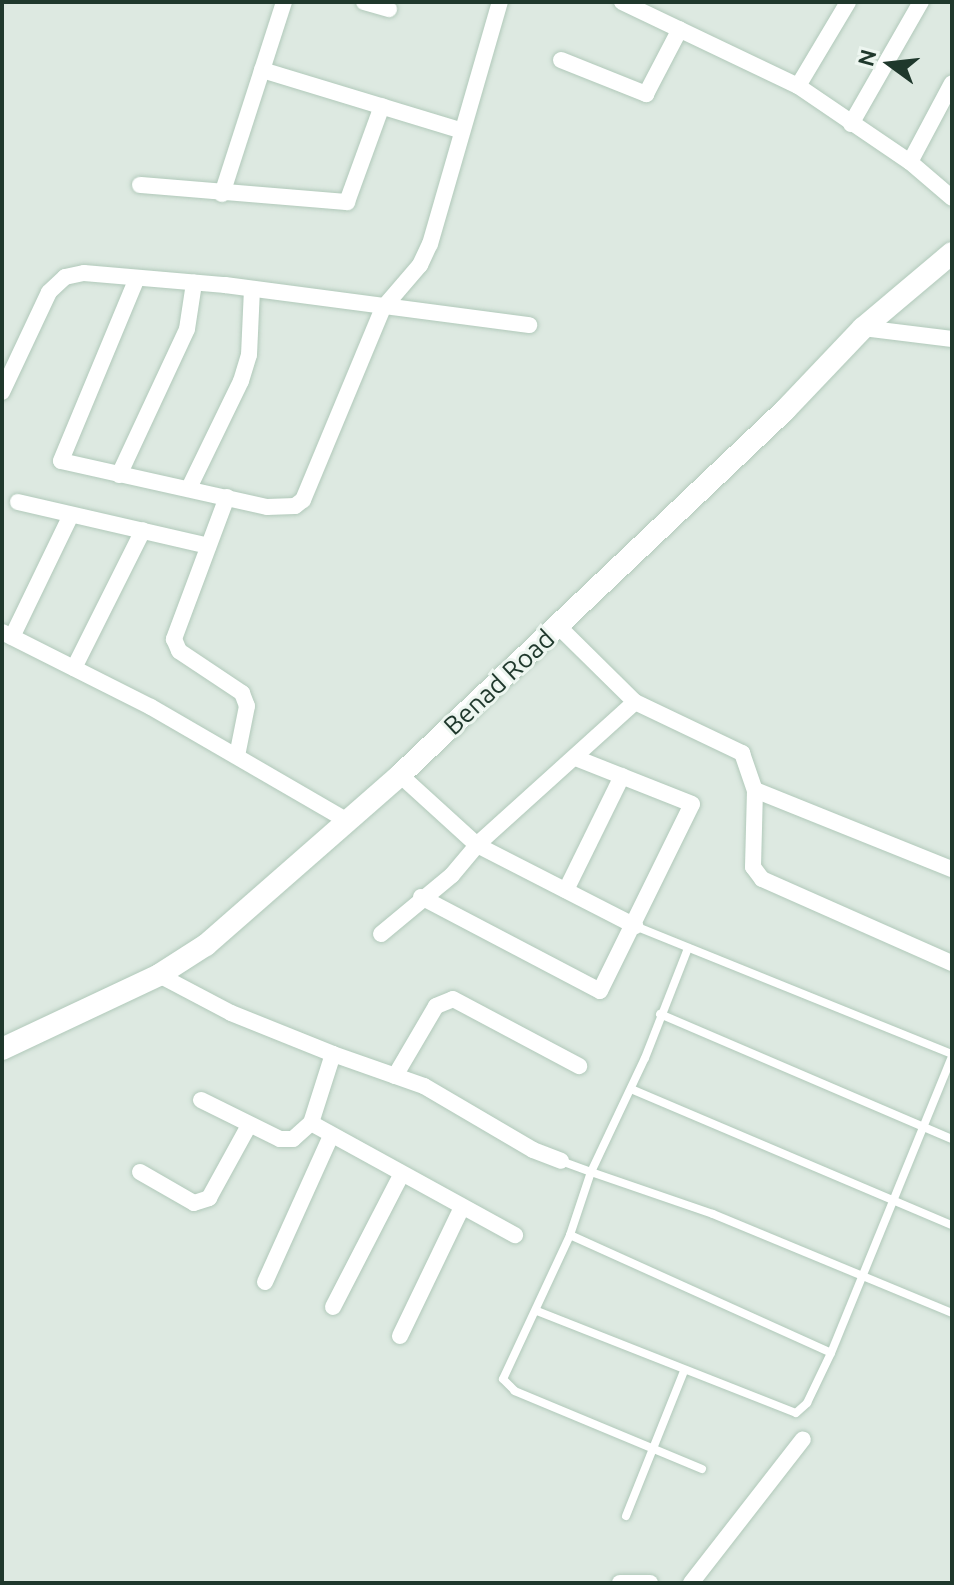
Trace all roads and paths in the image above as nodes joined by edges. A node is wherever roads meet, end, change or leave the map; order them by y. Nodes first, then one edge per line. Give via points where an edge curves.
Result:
1 (284, 2) edge
2 (364, 2) edge
3 (500, 2) edge
4 (622, 2) edge
5 (848, 2) edge
6 (921, 2) edge
7 (389, 9) dead end
8 (680, 29) junction
9 (561, 60) dead end
10 (262, 70) junction
11 (952, 83) edge
12 (798, 86) junction
13 (382, 106) junction
14 (851, 124) junction
15 (460, 130) junction
16 (910, 162) junction
17 (140, 185) dead end
18 (222, 194) junction
19 (952, 198) edge
20 (952, 253) edge
21 (137, 278) junction
22 (194, 283) junction
23 (252, 289) junction
24 (383, 308) junction
25 (529, 325) dead end
26 (863, 328) junction
27 (952, 339) edge
28 (2, 392) edge
29 (119, 475) junction
30 (189, 488) junction
31 (227, 497) junction
32 (18, 502) dead end
33 (70, 517) junction
34 (143, 530) junction
35 (208, 546) junction
36 (558, 626) junction
37 (7, 635) edge
38 (74, 668) junction
39 (635, 702) junction
40 (237, 756) junction
41 (576, 758) junction
42 (400, 775) junction
43 (622, 776) junction
44 (755, 790) junction
45 (348, 821) junction
46 (477, 845) junction
47 (952, 869) edge
48 (566, 890) junction
49 (421, 897) junction
50 (635, 926) junction
51 (381, 934) dead end
52 (688, 948) junction
53 (952, 963) edge
54 (159, 975) junction
55 (660, 1014) junction
56 (2, 1049) edge
57 (333, 1054) junction
58 (952, 1055) edge
59 (579, 1066) dead end
60 (395, 1076) junction
61 (631, 1089) junction
62 (201, 1100) dead end
63 (311, 1123) junction
64 (248, 1127) junction
65 (925, 1127) junction
66 (330, 1138) junction
67 (952, 1139) edge
68 (561, 1161) joint
69 (140, 1172) dead end
70 (591, 1172) junction
71 (401, 1175) junction
72 (896, 1201) junction
73 (461, 1209) junction
74 (952, 1225) edge
75 (515, 1235) dead end
76 (570, 1235) junction
77 (863, 1277) junction
78 (265, 1282) dead end
79 (333, 1307) dead end
80 (537, 1311) junction
81 (952, 1313) edge
82 (400, 1336) dead end
83 (831, 1353) junction
84 (684, 1371) junction
85 (803, 1439) dead end
86 (652, 1449) junction
87 (702, 1469) dead end
88 (626, 1516) dead end
89 (620, 1583) edge
90 (650, 1583) edge
91 (691, 1583) edge

1 - 10 street
2 - 7 street
3 - 15 street
4 - 8 street
5 - 12 street
6 - 14 street
8 - 9 street via 646,94
8 - 12 street
10 - 13 street
10 - 18 street
11 - 16 street
12 - 14 street
13 - 15 street
13 - 18 street via 347,202
14 - 16 street
15 - 24 street via 430,244 420,265
16 - 19 street
17 - 18 street
20 - 26 main road, Benad Road
21 - 22 street
21 - 28 street via 84,273 65,277 49,292
21 - 29 street via 60,454 66,465
22 - 23 street
22 - 29 street via 187,329
23 - 24 street
23 - 30 street via 245,368
24 - 25 street
24 - 31 street via 303,500 287,509
26 - 27 street
26 - 36 main road, Benad Road
29 - 30 street
30 - 31 street
31 - 35 street
32 - 33 street
33 - 34 street
33 - 37 street
34 - 35 street
34 - 38 street
35 - 40 street via 175,646 242,693 247,706
36 - 39 street
36 - 42 main road, Benad Road
37 - 38 street
38 - 40 street
39 - 41 street
39 - 44 street via 742,753
40 - 45 street
41 - 43 street
41 - 46 street
42 - 45 main road, Benad Road
42 - 46 street
43 - 48 street
43 - 50 street via 692,804
44 - 47 street
44 - 53 street via 753,867 762,879
45 - 54 main road, Benad Road via 206,945
46 - 48 street
46 - 49 street via 452,875
48 - 50 street
49 - 50 street via 600,991
49 - 51 street
50 - 52 lane
52 - 55 lane
52 - 58 lane
54 - 56 main road, Benad Road
54 - 57 street via 243,1019
55 - 61 lane
55 - 65 lane
57 - 60 street
57 - 63 street
58 - 65 lane
59 - 60 street via 453,999 436,1006
60 - 68 street via 424,1086
61 - 70 lane
61 - 72 lane
62 - 64 street
63 - 64 street via 293,1139
63 - 66 street
64 - 69 street via 209,1198 194,1203
65 - 67 lane
65 - 72 lane
66 - 71 street
66 - 78 street
68 - 70 lane
70 - 76 lane
70 - 77 lane via 713,1214
71 - 73 street
71 - 79 street
72 - 74 lane
72 - 77 lane
73 - 75 street
73 - 82 street
76 - 80 lane
76 - 83 lane
77 - 81 lane
77 - 83 lane
80 - 84 lane
80 - 86 lane via 503,1371 506,1386
83 - 84 lane via 807,1403 796,1413
84 - 86 lane
85 - 91 street
86 - 87 lane
86 - 88 lane
89 - 90 street

